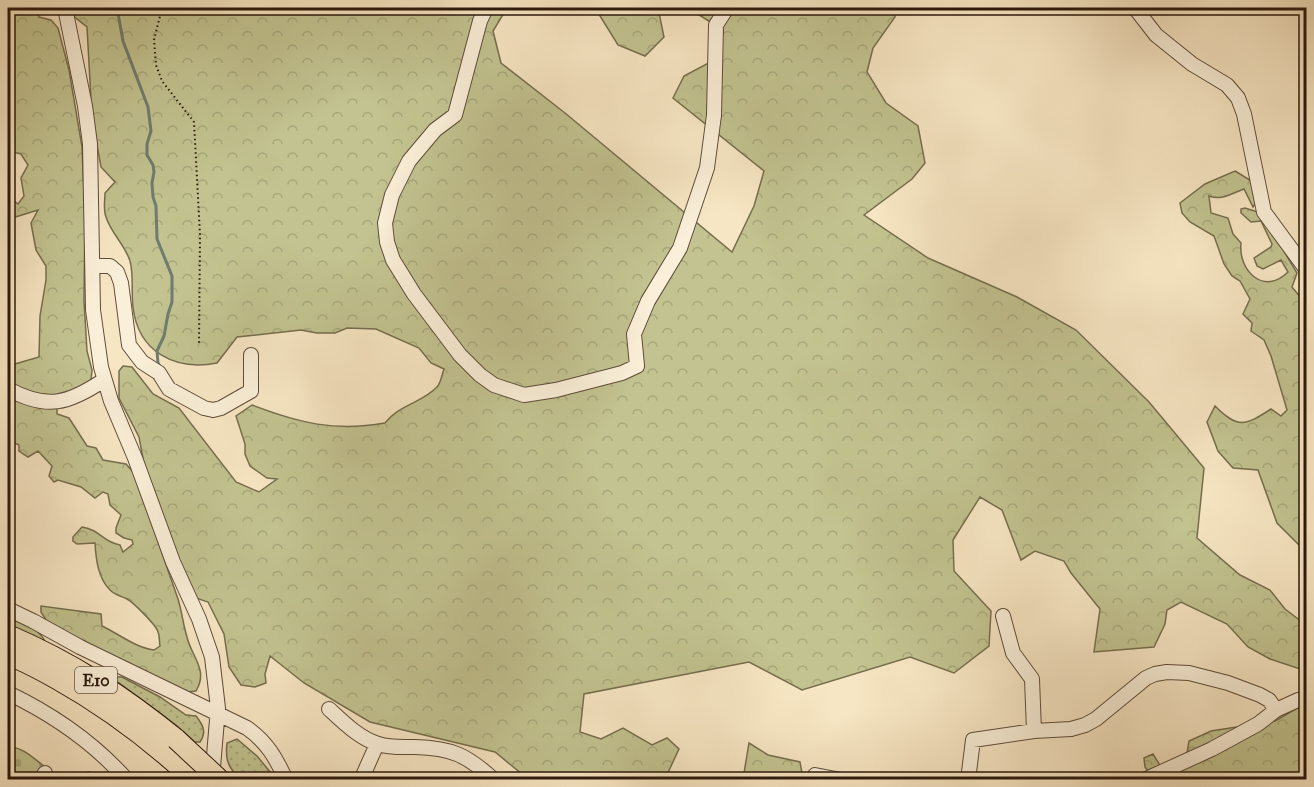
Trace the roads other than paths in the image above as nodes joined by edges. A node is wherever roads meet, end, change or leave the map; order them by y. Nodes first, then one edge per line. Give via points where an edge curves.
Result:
1 (65, 8) edge
2 (486, 8) edge
3 (727, 8) edge
4 (1135, 8) edge
5 (93, 266) junction
6 (1306, 269) edge
7 (251, 355) dead end
8 (104, 380) junction
9 (8, 389) edge
10 (8, 609) edge
11 (1003, 616) dead end
12 (8, 635) edge
13 (8, 654) edge
14 (8, 693) edge
15 (1306, 698) edge
16 (329, 709) dead end
17 (1276, 710) junction
18 (218, 713) junction
19 (1034, 730) junction
20 (377, 744) junction
21 (172, 748) junction
22 (815, 776) dead end
23 (127, 780) edge
24 (194, 780) edge
25 (212, 780) edge
26 (220, 780) edge
27 (286, 780) edge
28 (361, 780) edge
29 (494, 780) edge
30 (841, 780) edge
31 (968, 780) edge
32 (1144, 780) edge

1 - 5 street via 90,144
2 - 3 street via 454,115 435,130 409,161 392,195 385,224 393,260 460,355 494,385 524,394 556,390 637,366 634,334 648,301 680,248 707,168 714,115 716,25
4 - 6 street via 1156,35 1227,85 1238,99 1264,212
5 - 7 street via 110,266 117,272 122,283 129,345 174,392 208,410 221,408 251,391
5 - 8 street via 94,327
8 - 9 street via 65,401 49,403
8 - 18 street via 207,641
10 - 18 street
11 - 19 street via 1013,653 1032,679
12 - 21 highway, E10 via 86,674 134,705
13 - 21 highway, E10 via 79,691
14 - 23 street via 82,738
15 - 17 street
16 - 20 street via 358,734
17 - 19 street via 1269,700 1228,683 1167,672 1146,678 1085,725
17 - 32 street via 1212,749
18 - 25 street
18 - 27 street via 261,739
19 - 31 street via 973,740
20 - 28 street
20 - 29 street via 464,755
21 - 24 highway, E10
21 - 26 highway, E10, bridge
22 - 30 street

